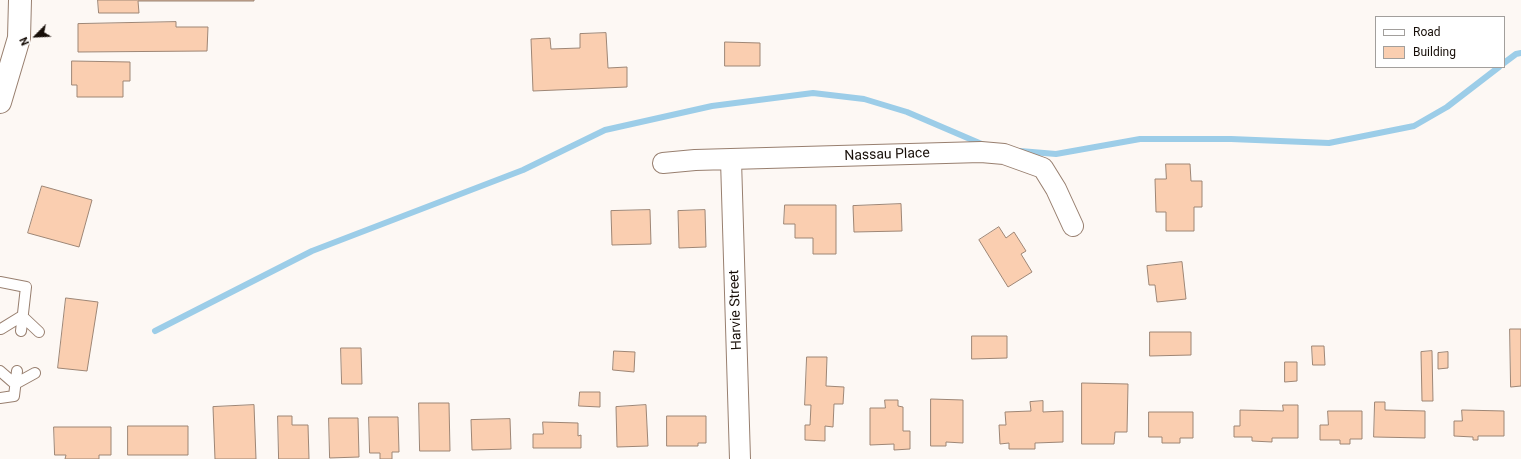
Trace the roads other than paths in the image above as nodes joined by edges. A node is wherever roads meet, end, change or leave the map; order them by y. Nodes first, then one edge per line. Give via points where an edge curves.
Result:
1 (20, 0) edge
2 (0, 102) edge
3 (731, 160) junction
4 (663, 163) dead end
5 (1072, 226) dead end
6 (0, 282) edge
7 (22, 316) junction
8 (1, 329) dead end
9 (21, 331) dead end
10 (39, 332) dead end
11 (0, 371) edge
12 (17, 371) dead end
13 (35, 373) dead end
14 (15, 384) junction
15 (0, 398) edge
16 (740, 459) edge

1 - 2 street via 19,38
3 - 4 street, Nassau Place
3 - 5 street, Nassau Place via 981,152 1004,154 1043,168 1056,189
3 - 16 street, Harvie Street
6 - 7 lane via 26,287
7 - 8 lane
7 - 9 lane
7 - 10 lane
11 - 14 lane
12 - 14 lane
13 - 14 lane
14 - 15 lane via 14,396

